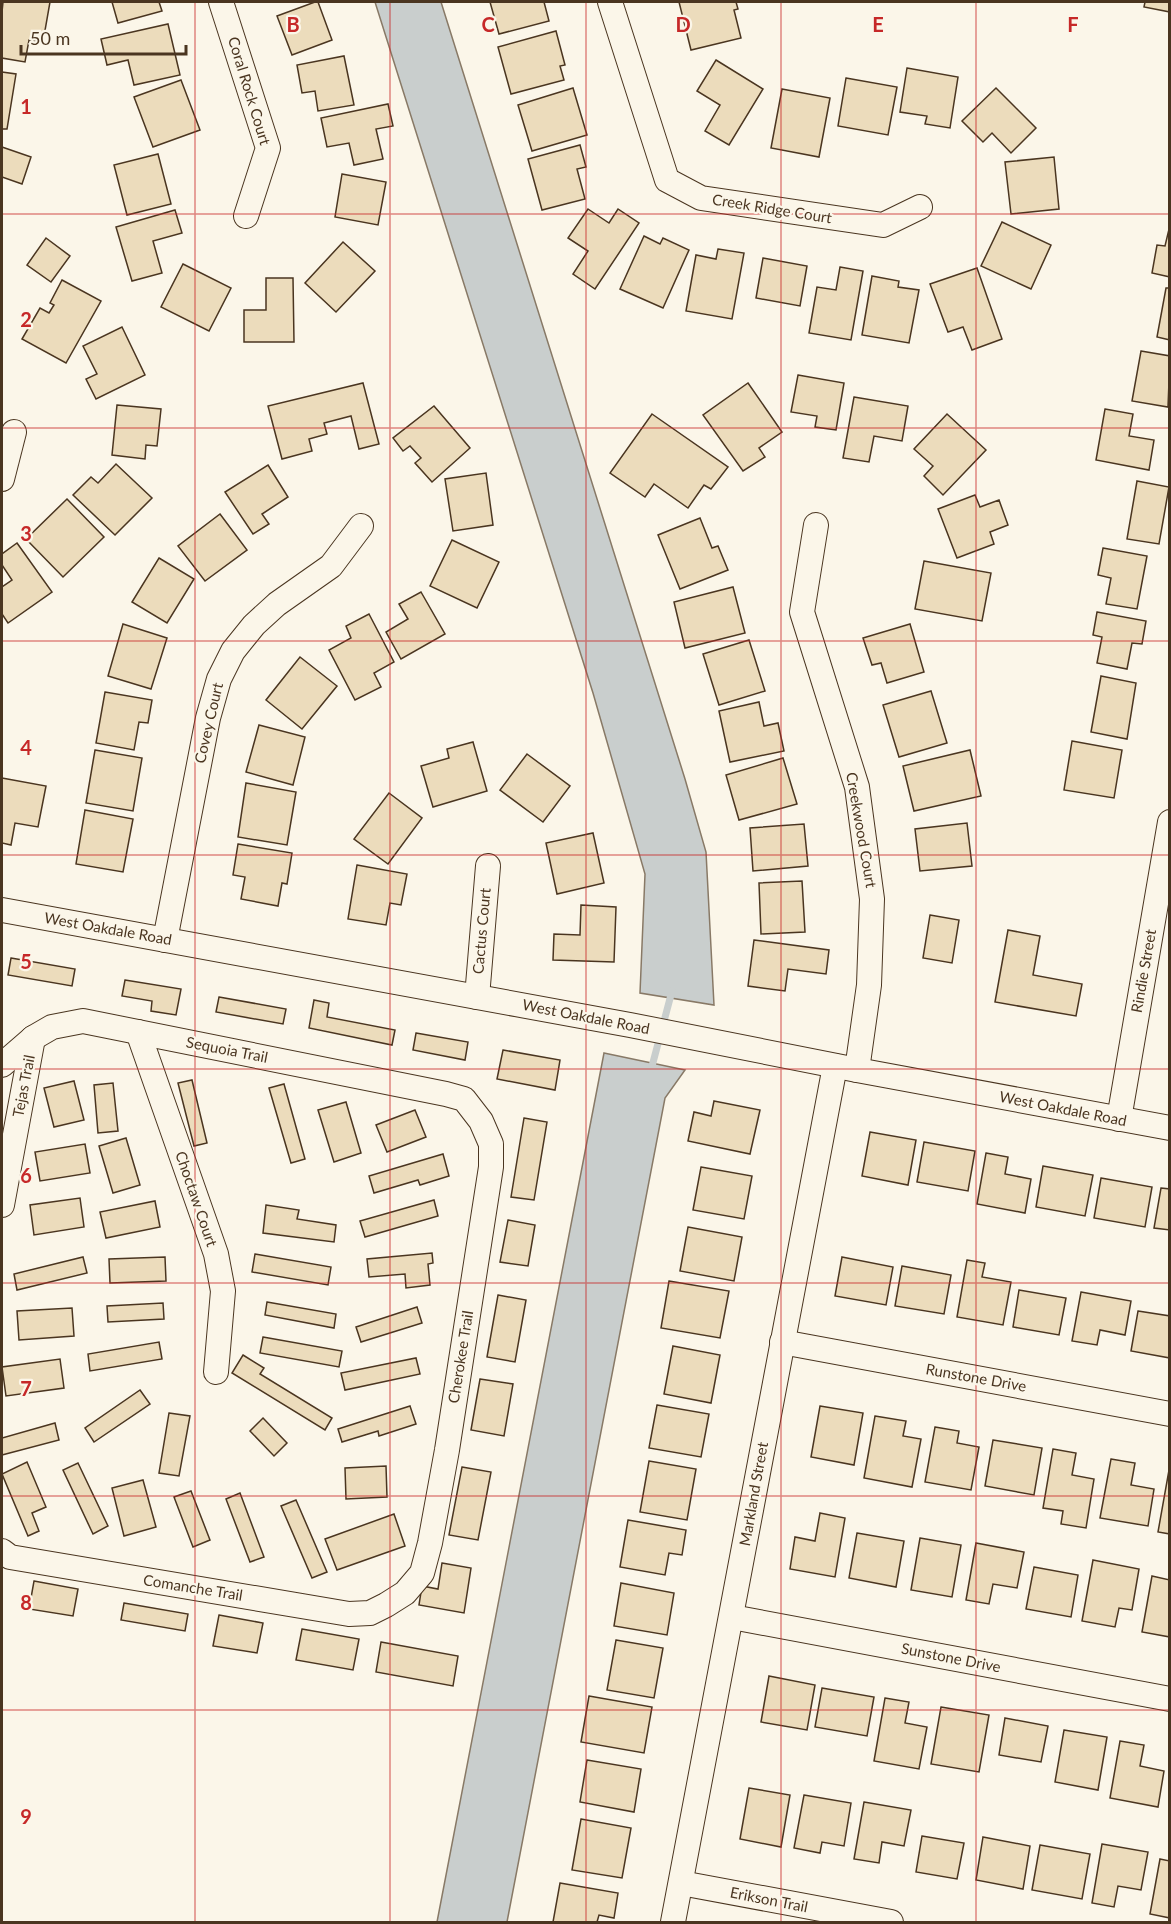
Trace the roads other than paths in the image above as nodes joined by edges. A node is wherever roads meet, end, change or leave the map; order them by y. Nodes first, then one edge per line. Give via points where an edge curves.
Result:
1 (221, 2) edge
2 (610, 2) edge
3 (920, 207) dead end
4 (246, 216) dead end
5 (14, 432) dead end
6 (2, 479) edge
7 (816, 525) dead end
8 (361, 526) dead end
9 (1170, 822) edge
10 (488, 866) dead end
11 (2, 910) edge
12 (165, 940) junction
13 (477, 997) junction
14 (138, 1032) junction
15 (33, 1038) junction
16 (2, 1065) edge
17 (846, 1068) junction
18 (464, 1099) joint
19 (1119, 1119) junction
20 (1170, 1128) edge
21 (2, 1205) edge
22 (783, 1342) junction
23 (216, 1372) dead end
24 (1170, 1414) edge
25 (2, 1551) edge
26 (386, 1605) joint
27 (732, 1617) junction
28 (1170, 1700) edge
29 (681, 1883) junction
30 (673, 1923) edge
31 (891, 1923) edge

1 - 4 street, Coral Rock Court via 268,148
2 - 3 street, Creek Ridge Court via 667,180 701,198 883,225
5 - 6 street
7 - 17 street, Creekwood Court via 802,612 857,787 872,899 869,985
8 - 12 street, Covey Court via 331,566 254,625 233,651 219,679
9 - 19 street, Rindie Street
10 - 13 street, Cactus Court
11 - 12 street, West Oakdale Road
12 - 13 street, West Oakdale Road
13 - 17 street, West Oakdale Road
14 - 15 street, Sequoia Trail via 83,1021 52,1027
14 - 18 street, Sequoia Trail
14 - 23 street, Choctaw Court via 216,1254 223,1291
15 - 16 street, Sequoia Trail
15 - 21 street, Tejas Trail
17 - 19 street, West Oakdale Road
17 - 22 street, Markland Street
18 - 26 street, Cherokee Trail via 481,1121 491,1144 491,1167 430,1543 422,1573 405,1593
19 - 20 street, West Oakdale Road
22 - 24 street, Runstone Drive
22 - 27 street, Markland Street
25 - 26 street, Comanche Trail via 10,1557 349,1614 370,1613
27 - 28 street, Sunstone Drive
27 - 29 street, Markland Street
29 - 30 street, Markland Street
29 - 31 street, Erikson Trail

